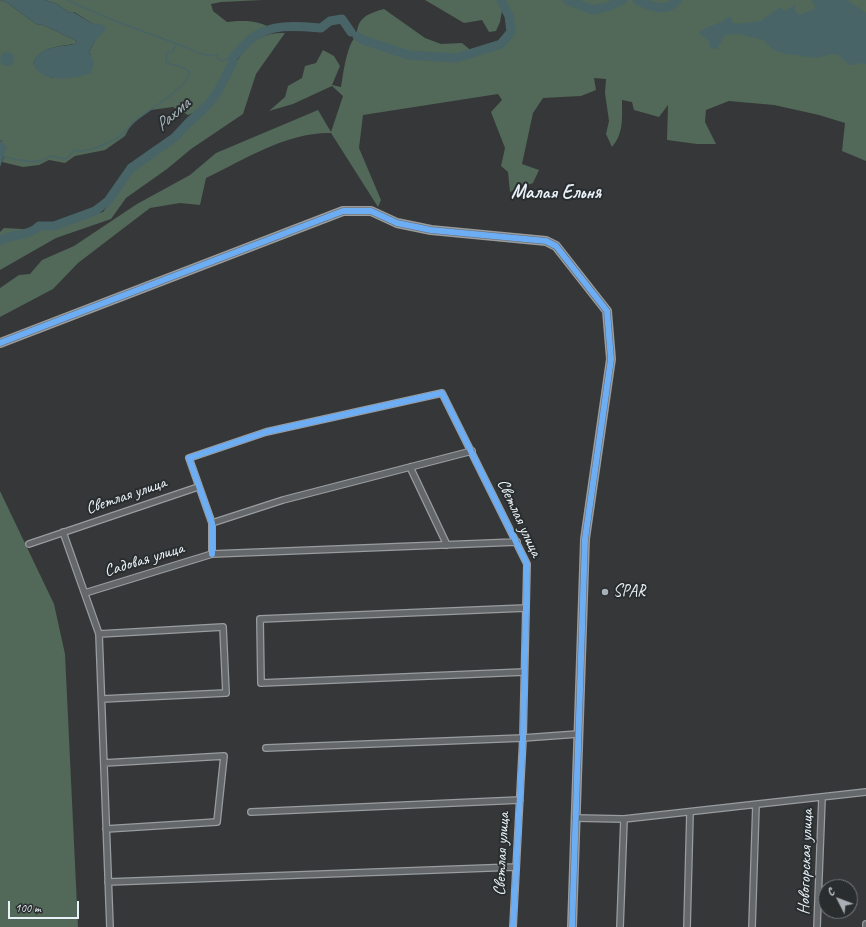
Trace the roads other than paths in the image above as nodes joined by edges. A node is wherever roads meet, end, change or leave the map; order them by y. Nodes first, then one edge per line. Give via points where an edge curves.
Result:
1 (0, 343) edge
2 (472, 451) junction
3 (410, 467) junction
4 (198, 487) junction
5 (212, 523) junction
6 (63, 532) junction
7 (517, 542) junction
8 (29, 544) dead end
9 (447, 545) junction
10 (212, 554) junction
11 (85, 594) junction
12 (526, 608) junction
13 (99, 634) junction
14 (524, 672) junction
15 (102, 700) junction
16 (578, 734) junction
17 (523, 738) junction
18 (266, 748) dead end
19 (104, 763) junction
20 (866, 792) edge
21 (822, 798) junction
22 (520, 800) junction
23 (756, 804) junction
24 (251, 812) dead end
25 (690, 812) junction
26 (575, 818) junction
27 (624, 820) junction
28 (106, 829) junction
29 (515, 867) junction
30 (108, 882) junction
31 (110, 927) edge
32 (513, 927) edge
33 (572, 927) edge
34 (620, 927) edge
35 (687, 927) edge
36 (752, 927) edge
37 (817, 927) edge

1 - 16 street via 343,211 371,211 397,223 431,230 546,241 556,246 607,311 611,359 586,530
2 - 3 street
2 - 4 street, Светлая улица via 442,392 266,432 189,458
2 - 7 street, Светлая улица
3 - 5 street via 282,500
3 - 9 street
4 - 5 street
4 - 6 street, Светлая улица
5 - 10 street
6 - 8 street, Светлая улица
6 - 11 street, Садовая улица
7 - 9 street, Светлая улица
7 - 12 street, Светлая улица via 527,564
9 - 10 street, Светлая улица
10 - 11 street, Садовая улица
11 - 13 street, Садовая улица
12 - 14 street, Светлая улица
12 - 14 street via 260,619 261,683
13 - 15 street, Садовая улица
13 - 15 street via 223,627 226,693
14 - 17 street, Светлая улица
15 - 19 street, Садовая улица
16 - 17 street
16 - 26 street
17 - 18 street
17 - 22 street, Светлая улица
19 - 28 street, Садовая улица
19 - 28 street via 224,756 217,822
20 - 21 street, Новогорская улица
21 - 23 street, Новогорская улица
21 - 37 street, Новогорская улица
22 - 24 street, Светлая улица
22 - 29 street, Светлая улица
23 - 25 street, Новогорская улица
23 - 36 street
25 - 27 street, Новогорская улица
25 - 35 street
26 - 27 street, Новогорская улица
26 - 33 street
27 - 34 street
28 - 30 street, Садовая улица
29 - 30 street, Светлая улица
29 - 32 street, Светлая улица
30 - 31 street, Садовая улица

